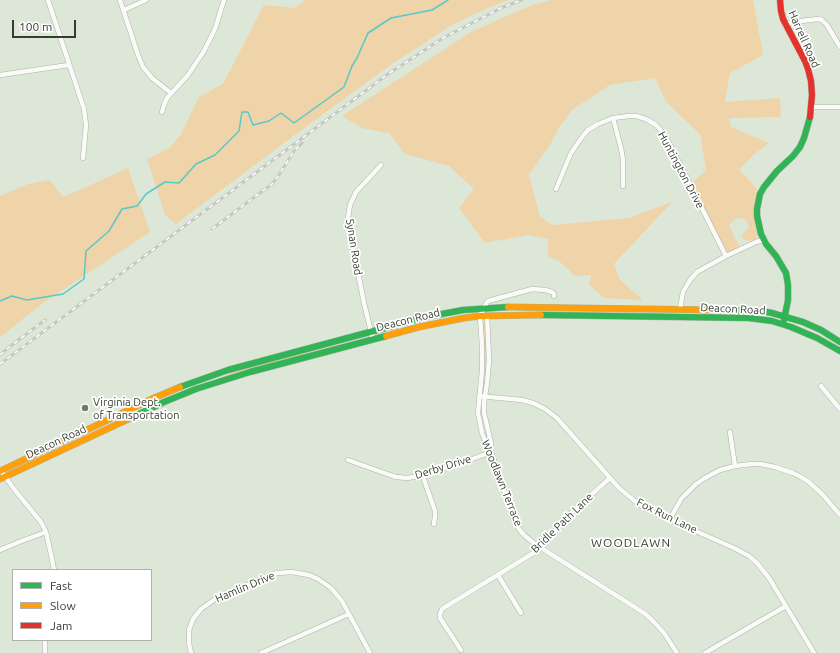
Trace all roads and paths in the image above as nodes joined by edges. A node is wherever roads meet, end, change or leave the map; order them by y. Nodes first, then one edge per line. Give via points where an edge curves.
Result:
1 (48, 0) edge
2 (120, 0) edge
3 (146, 0) edge
4 (224, 0) edge
5 (780, 0) edge
6 (124, 10) junction
7 (785, 25) junction
8 (840, 47) edge
9 (69, 65) junction
10 (0, 74) edge
11 (171, 93) junction
12 (811, 107) junction
13 (840, 107) edge
14 (162, 112) dead end
15 (613, 118) junction
16 (83, 158) dead end
17 (381, 164) dead end
18 (623, 186) dead end
19 (556, 189) dead end
20 (764, 240) junction
21 (726, 256) junction
22 (554, 296) dead end
23 (485, 308) junction
24 (680, 309) junction
25 (480, 316) junction
26 (487, 316) junction
27 (784, 317) junction
28 (783, 324) junction
29 (370, 332) junction
30 (373, 340) junction
31 (840, 342) edge
32 (840, 351) edge
33 (821, 386) dead end
34 (482, 396) junction
35 (840, 409) edge
36 (730, 432) dead end
37 (491, 452) junction
38 (348, 460) dead end
39 (735, 466) junction
40 (0, 470) edge
41 (422, 474) junction
42 (3, 478) edge
43 (610, 478) junction
44 (840, 515) edge
45 (670, 519) junction
46 (434, 524) dead end
47 (46, 532) junction
48 (540, 548) junction
49 (0, 550) edge
50 (54, 569) edge
51 (498, 575) junction
52 (786, 606) junction
53 (521, 613) dead end
54 (349, 614) junction
55 (45, 641) edge
56 (461, 650) dead end
57 (45, 653) edge
58 (192, 653) edge
59 (261, 653) edge
60 (370, 653) edge
61 (677, 653) edge
62 (705, 653) edge
63 (814, 653) edge

1 - 9 street
2 - 6 street
3 - 6 street
4 - 11 street via 215,29 204,51 188,75
5 - 7 main road, Harrell Road
6 - 11 street via 143,67
7 - 8 street via 822,20
7 - 12 main road, Harrell Road via 808,69 811,81
9 - 10 street
9 - 16 street via 84,109 86,134
11 - 14 street
12 - 13 street
12 - 20 main road, Harrell Road via 800,147 760,194 757,208
15 - 18 street via 623,160
15 - 19 street, Huntington Drive via 588,130 582,137 571,153
15 - 21 street, Huntington Drive via 639,117 661,130
17 - 29 street, Synan Road via 356,192 348,218
20 - 21 street
20 - 27 main road, Harrell Road via 782,264 786,274 788,300
21 - 24 street via 697,272 690,280 683,292
22 - 23 street via 552,292 532,289 488,301
23 - 24 main road, Deacon Road
23 - 25 street
23 - 26 street
23 - 29 main road, Deacon Road via 441,314
24 - 27 main road, Deacon Road via 761,311
25 - 26 main road, Deacon Road
25 - 30 main road, Deacon Road via 428,324
25 - 34 street, Woodlawn Terrace
26 - 28 main road, Deacon Road via 736,317
26 - 34 street via 489,361
27 - 28 main road, Harrell Road
27 - 31 main road, Deacon Road via 821,330
28 - 32 main road, Deacon Road
29 - 30 street, Synan Road
29 - 40 main road, Deacon Road via 228,370 193,382
30 - 42 main road, Deacon Road via 196,389
33 - 35 street
34 - 37 street, Woodlawn Terrace via 478,413 482,433
34 - 43 street, Fox Run Lane via 522,400 545,409 557,418
36 - 39 street
37 - 41 street, Derby Drive
37 - 48 street, Woodlawn Terrace via 515,522 524,535
38 - 41 street, Derby Drive via 396,477 407,478
39 - 44 street via 760,464 793,473 816,488
39 - 45 street via 711,474 696,484 681,499
40 - 42 street
41 - 46 street via 435,511
42 - 47 street via 42,522
43 - 45 street, Fox Run Lane via 636,502
43 - 48 street, Bridle Path Lane via 564,520
45 - 52 street, Fox Run Lane via 750,556 766,574
47 - 49 street
47 - 50 street
48 - 51 street, Bridle Path Lane
48 - 61 street, Woodlawn Terrace via 651,619
51 - 53 street
51 - 56 street, Bridle Path Lane via 440,611 440,616
52 - 62 street
52 - 63 street, Fox Run Lane
54 - 58 street, Hamlin Drive via 336,593 318,579 303,573 277,573 216,599 201,609 193,618 189,630
54 - 59 street
54 - 60 street, Hamlin Drive
55 - 57 street

